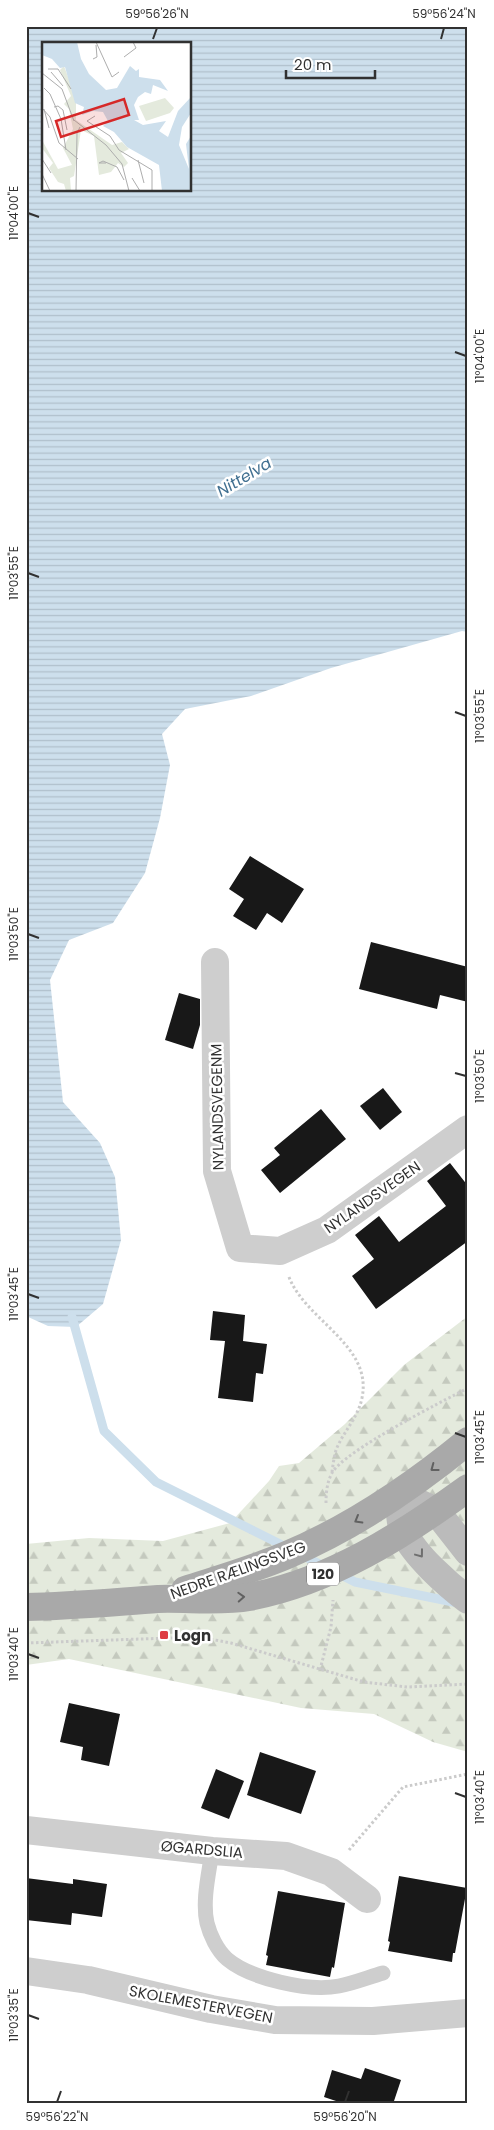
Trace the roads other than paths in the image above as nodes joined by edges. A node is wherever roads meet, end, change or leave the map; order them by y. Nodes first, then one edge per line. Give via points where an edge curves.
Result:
1 (215, 962) dead end
2 (468, 1129) edge
3 (240, 1248) joint
4 (468, 1441) edge
5 (468, 1488) edge
6 (399, 1494) junction
7 (436, 1511) junction
8 (404, 1532) junction
9 (468, 1552) edge
10 (158, 1599) junction
11 (468, 1600) edge
12 (26, 1607) edge
13 (26, 1830) edge
14 (212, 1851) junction
15 (367, 1899) dead end
16 (26, 1971) edge
17 (383, 1973) dead end
18 (468, 2013) edge

1 - 3 street, NYLANDSVEGENM via 217,1171
2 - 3 street, NYLANDSVEGEN via 327,1230 280,1251
4 -> 6 main road, NEDRE RÆLINGSVEG / 120
5 - 7 main road, NEDRE RÆLINGSVEG / 120
6 - 7 main road
6 - 8 main road
6 -> 10 main road, NEDRE RÆLINGSVEG / 120 via 339,1531 284,1556
7 - 8 main road, NEDRE RÆLINGSVEG / 120
7 - 9 main road
10 -> 8 main road, NEDRE RÆLINGSVEG / 120 via 248,1597 286,1588 320,1576
8 -> 11 main road via 424,1560
10 - 12 main road, NEDRE RÆLINGSVEG / 120
13 - 14 street, ØGARDSLIA
14 - 15 street, ØGARDSLIA via 286,1856 331,1872
14 - 17 lane via 205,1913 214,1941 228,1960 256,1974 311,1987 339,1986
16 - 18 street, SKOLEMESTERVEGEN via 88,1980 211,2009 275,2020 373,2021

